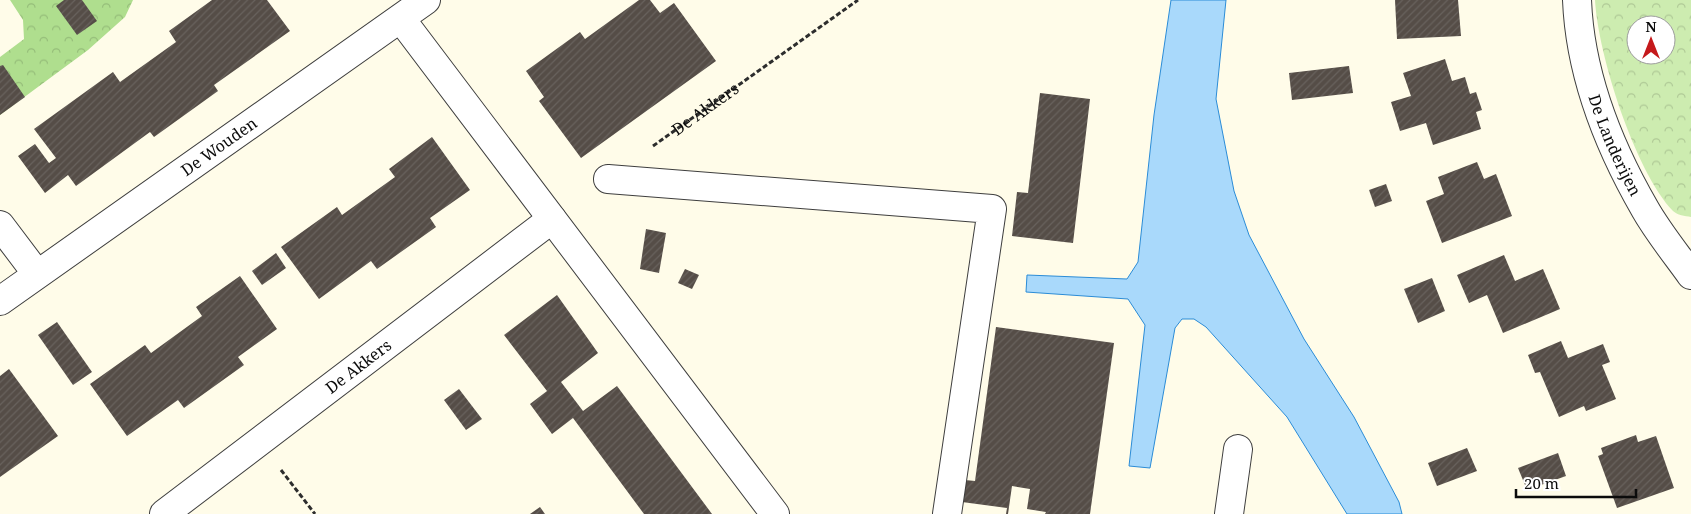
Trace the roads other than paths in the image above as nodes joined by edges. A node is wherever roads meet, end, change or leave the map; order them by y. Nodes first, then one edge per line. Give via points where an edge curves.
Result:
1 (426, 0) edge
2 (1578, 0) edge
3 (401, 19) junction
4 (608, 179) road end
5 (552, 219) junction
6 (0, 225) edge
7 (37, 274) junction
8 (1691, 275) edge
9 (0, 302) edge
10 (1238, 449) dead end
11 (164, 514) edge
12 (775, 514) edge
13 (947, 514) edge
14 (1229, 514) edge

1 - 3 street, De Wouden
2 - 8 street, De Landerijen via 1579,32 1602,122 1645,210
3 - 5 street
3 - 7 street, De Wouden
4 - 13 street via 992,209
5 - 11 street, De Akkers
5 - 12 street
6 - 7 street
7 - 9 street, De Wouden
10 - 14 street

